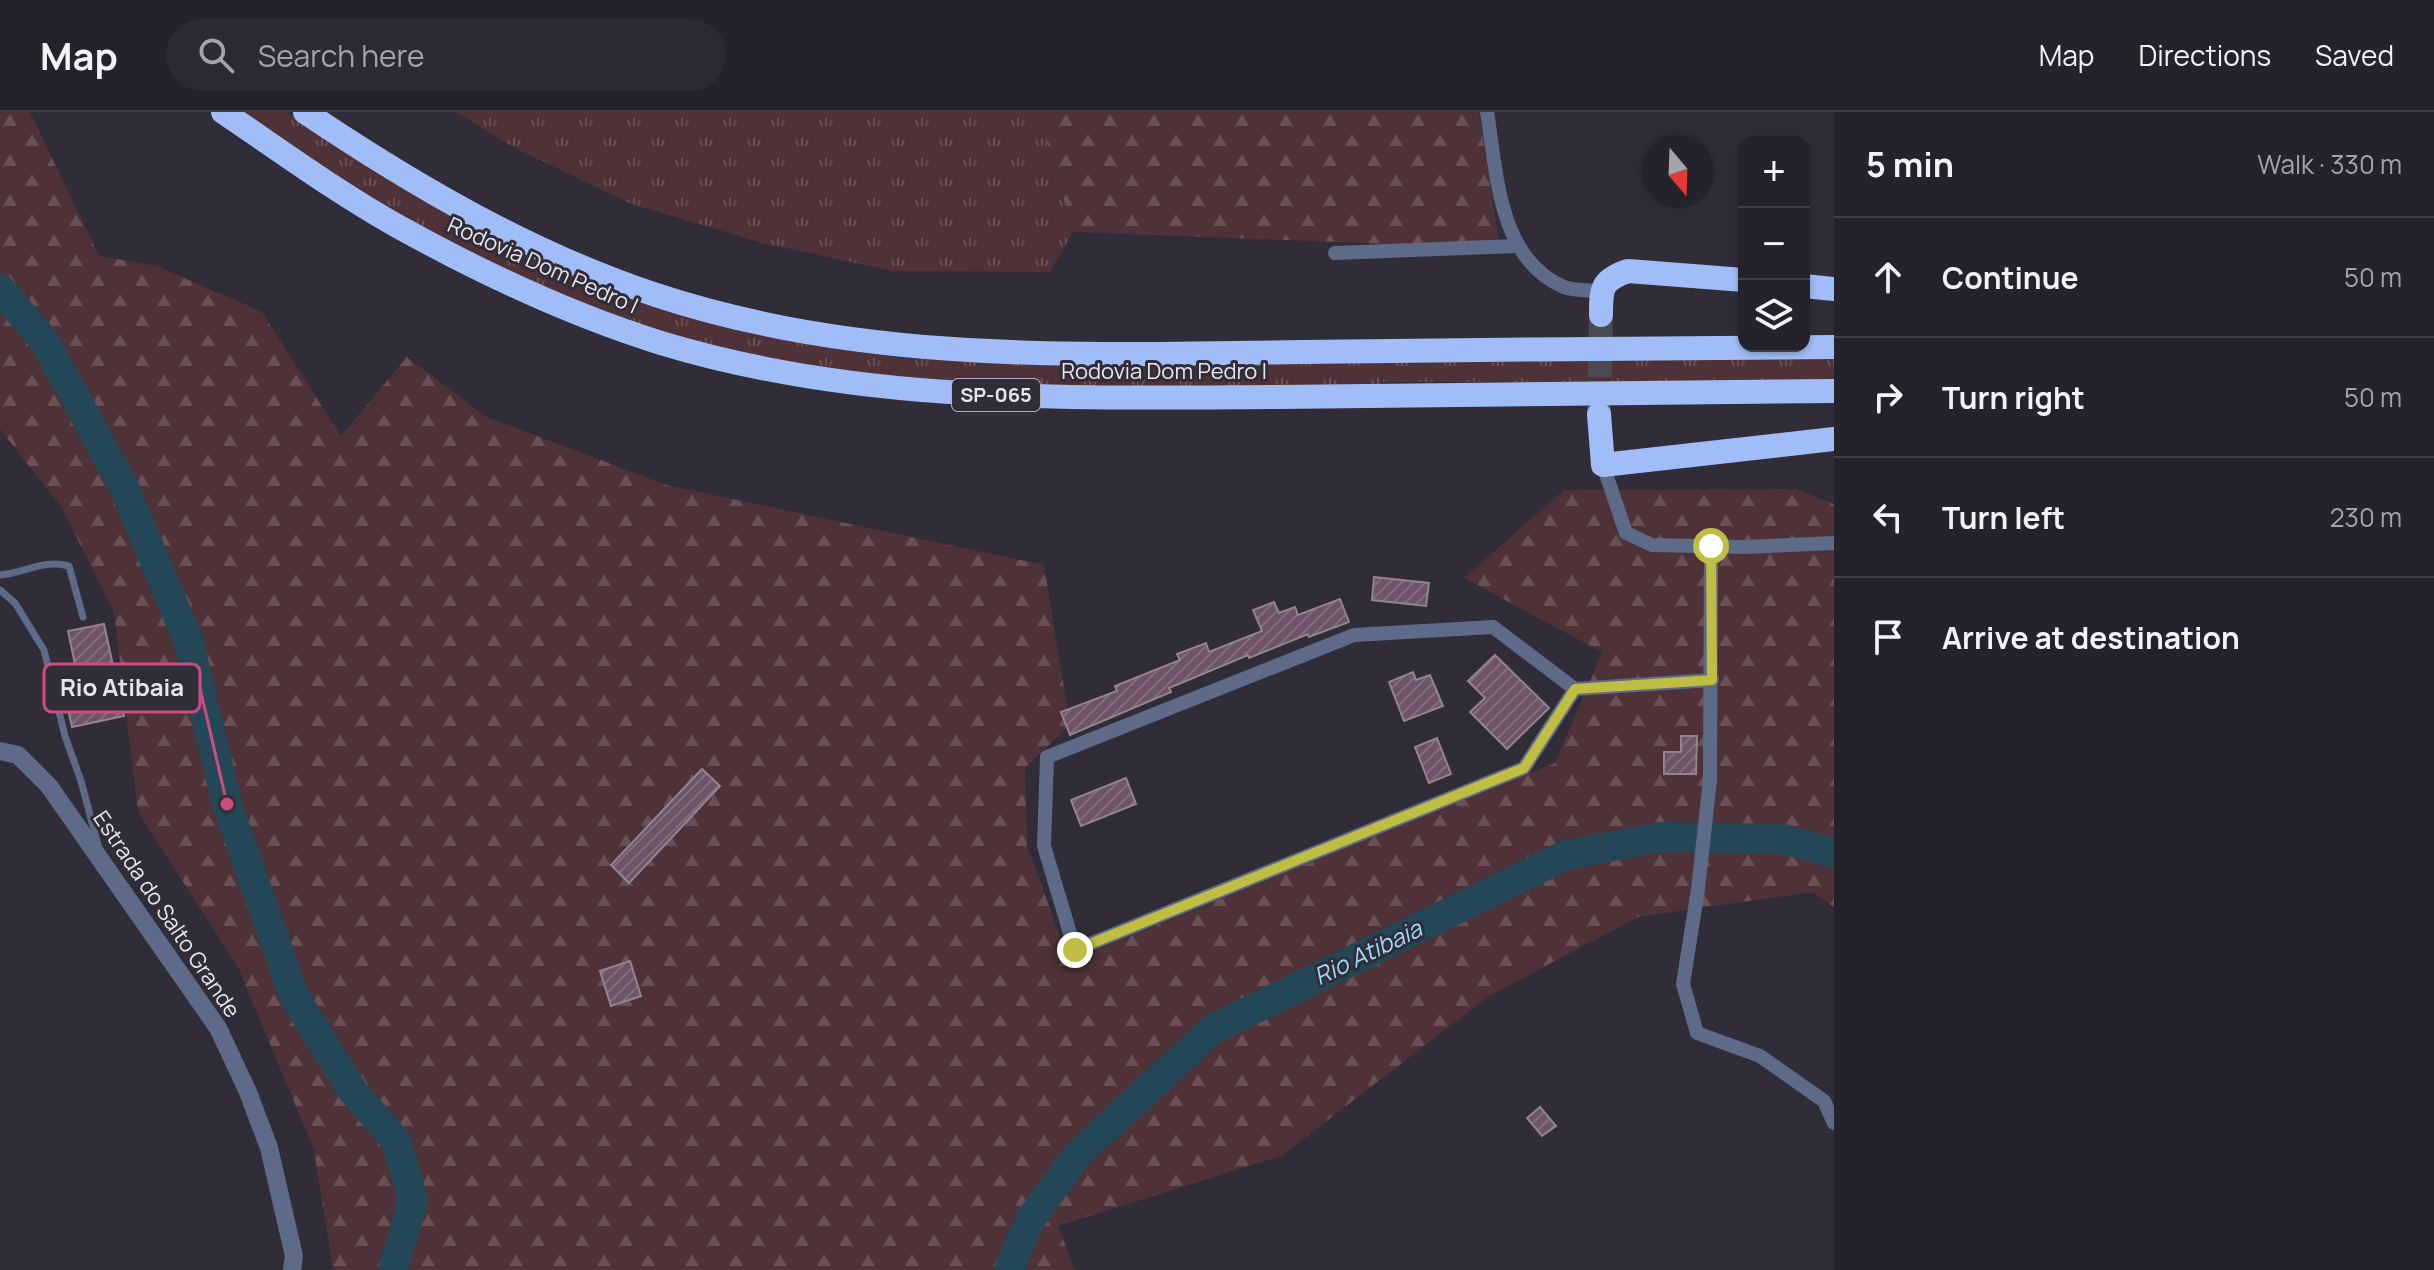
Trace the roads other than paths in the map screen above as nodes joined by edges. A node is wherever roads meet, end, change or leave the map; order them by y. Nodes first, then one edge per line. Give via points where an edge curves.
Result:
1 (223, 112) edge
2 (305, 112) edge
3 (1487, 112) edge
4 (1516, 246) junction
5 (1335, 253) dead end
6 (1738, 280) edge
7 (1810, 287) edge
8 (1834, 289) edge
9 (1601, 291) junction
10 (1601, 315) tunnel mouth
11 (1834, 347) edge
12 (1834, 391) edge
13 (1599, 414) tunnel mouth
14 (1834, 439) edge
15 (1603, 465) junction
16 (1834, 543) edge
17 (1711, 546) junction
18 (0, 575) edge
19 (0, 590) edge
20 (83, 617) dead end
21 (1712, 680) junction
22 (1575, 689) junction
23 (0, 751) edge
24 (102, 862) junction
25 (1834, 1123) edge
26 (292, 1270) edge

1 - 12 highway, Rodovia Dom Pedro I / SP-065 via 397,226 521,288 658,342 806,378 960,394 1096,398
2 - 11 highway, Rodovia Dom Pedro I / SP-065 via 460,210 605,277 716,312 870,342 939,350 1100,355
3 - 4 street via 1501,198
4 - 5 street
4 - 9 street via 1542,274 1566,288
6 - 9 highway via 1628,271 1611,276
7 - 8 highway
9 - 10 highway
13 - 15 highway
14 - 15 highway
15 - 17 street via 1626,533 1652,545
16 - 17 street
17 - 21 street
18 - 20 lane via 54,562 69,566
19 - 24 lane via 15,603 44,650
21 - 22 street
21 - 25 street via 1710,780 1683,984 1697,1033 1760,1056 1824,1101
22 - 22 street via 1493,627 1354,635 1047,757 1044,846 1075,950 1524,768
23 - 24 street, Estrada do Salto Grande via 18,755 36,771
24 - 26 street, Estrada do Salto Grande via 218,1028 248,1092 269,1148 294,1256

